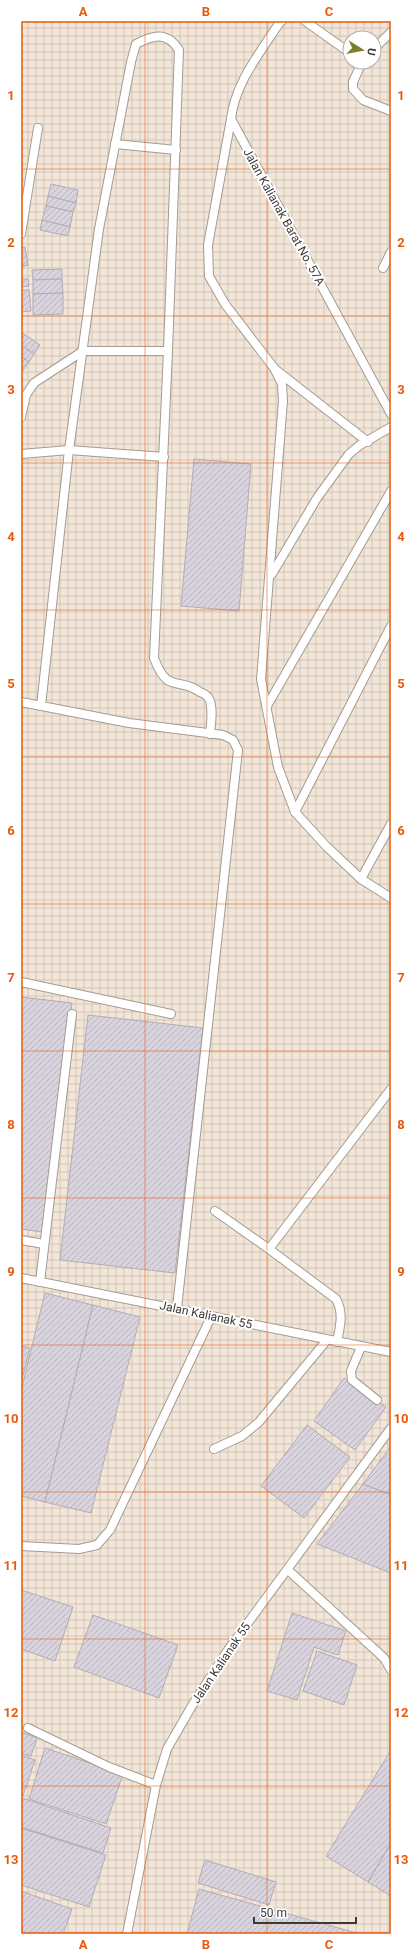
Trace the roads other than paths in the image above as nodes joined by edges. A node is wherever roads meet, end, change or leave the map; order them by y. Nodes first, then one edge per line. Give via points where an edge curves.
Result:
1 (282, 21) edge
2 (305, 21) edge
3 (391, 32) edge
4 (382, 41) edge
5 (342, 47) edge
6 (358, 70) edge
7 (391, 111) edge
8 (231, 120) junction
9 (38, 128) dead end
10 (116, 144) junction
11 (176, 150) junction
12 (21, 234) edge
13 (391, 252) edge
14 (383, 268) dead end
15 (83, 351) junction
16 (168, 351) junction
17 (274, 368) junction
18 (391, 414) edge
19 (21, 417) edge
20 (391, 427) edge
21 (368, 442) junction
22 (69, 450) junction
23 (21, 454) edge
24 (164, 457) junction
25 (391, 492) edge
26 (271, 576) junction
27 (391, 626) edge
28 (21, 702) edge
29 (41, 706) junction
30 (267, 706) junction
31 (210, 734) junction
32 (295, 812) junction
33 (391, 824) edge
34 (361, 879) junction
35 (391, 898) edge
36 (21, 982) edge
37 (72, 1014) dead end
38 (170, 1014) dead end
39 (391, 1088) edge
40 (215, 1211) dead end
41 (21, 1240) edge
42 (44, 1244) junction
43 (269, 1249) junction
44 (21, 1278) edge
45 (40, 1282) junction
46 (176, 1308) junction
47 (211, 1317) junction
48 (327, 1340) junction
49 (338, 1342) junction
50 (361, 1347) junction
51 (391, 1352) edge
52 (378, 1400) dead end
53 (391, 1428) edge
54 (214, 1449) dead end
55 (21, 1546) edge
56 (288, 1570) junction
57 (391, 1670) edge
58 (28, 1728) dead end
59 (156, 1785) junction
60 (126, 1934) edge

1 - 8 lane via 241,83
2 - 5 lane
3 - 4 lane
6 - 7 lane via 353,89 363,100
8 - 17 lane via 208,245 209,276 225,304
8 - 18 lane, Jalan Kalianak Barat No. 57A
9 - 12 lane
10 - 11 lane
10 - 11 lane via 136,44 150,37 165,37 174,42 179,50
10 - 15 lane via 99,229
11 - 16 lane
13 - 14 lane
15 - 16 lane
15 - 19 lane via 34,383 26,395
15 - 22 lane
16 - 24 lane
17 - 21 lane
17 - 26 lane via 282,384 283,401
20 - 21 lane
21 - 26 lane via 349,454 317,498
22 - 23 lane
22 - 24 lane
22 - 29 lane
24 - 31 lane via 154,658 159,670 170,683 194,688 208,697 211,708
25 - 30 lane
26 - 30 lane via 261,679
27 - 32 lane
28 - 29 lane
29 - 31 lane via 129,723
30 - 32 lane via 278,766
31 - 46 lane via 233,740 238,750
32 - 34 lane
33 - 34 lane
34 - 35 lane
36 - 38 lane
37 - 42 lane
39 - 43 lane
40 - 43 lane
41 - 42 lane
42 - 45 lane
43 - 49 lane via 336,1299 340,1305 341,1316
44 - 45 lane, Jalan Kalianak 55
45 - 46 lane, Jalan Kalianak 55
46 - 47 lane, Jalan Kalianak 55
47 - 48 lane, Jalan Kalianak 55
47 - 55 lane via 110,1530 97,1545 79,1549
48 - 49 lane, Jalan Kalianak 55
48 - 54 lane via 259,1422 242,1436
49 - 50 lane, Jalan Kalianak 55
50 - 51 lane, Jalan Kalianak 55
50 - 52 lane via 352,1371 352,1380
53 - 56 lane, Jalan Kalianak 55
56 - 57 lane via 384,1658
56 - 59 lane, Jalan Kalianak 55 via 228,1650 193,1704 167,1749
58 - 59 lane via 109,1767
59 - 60 lane, Jalan Kalianak 55

